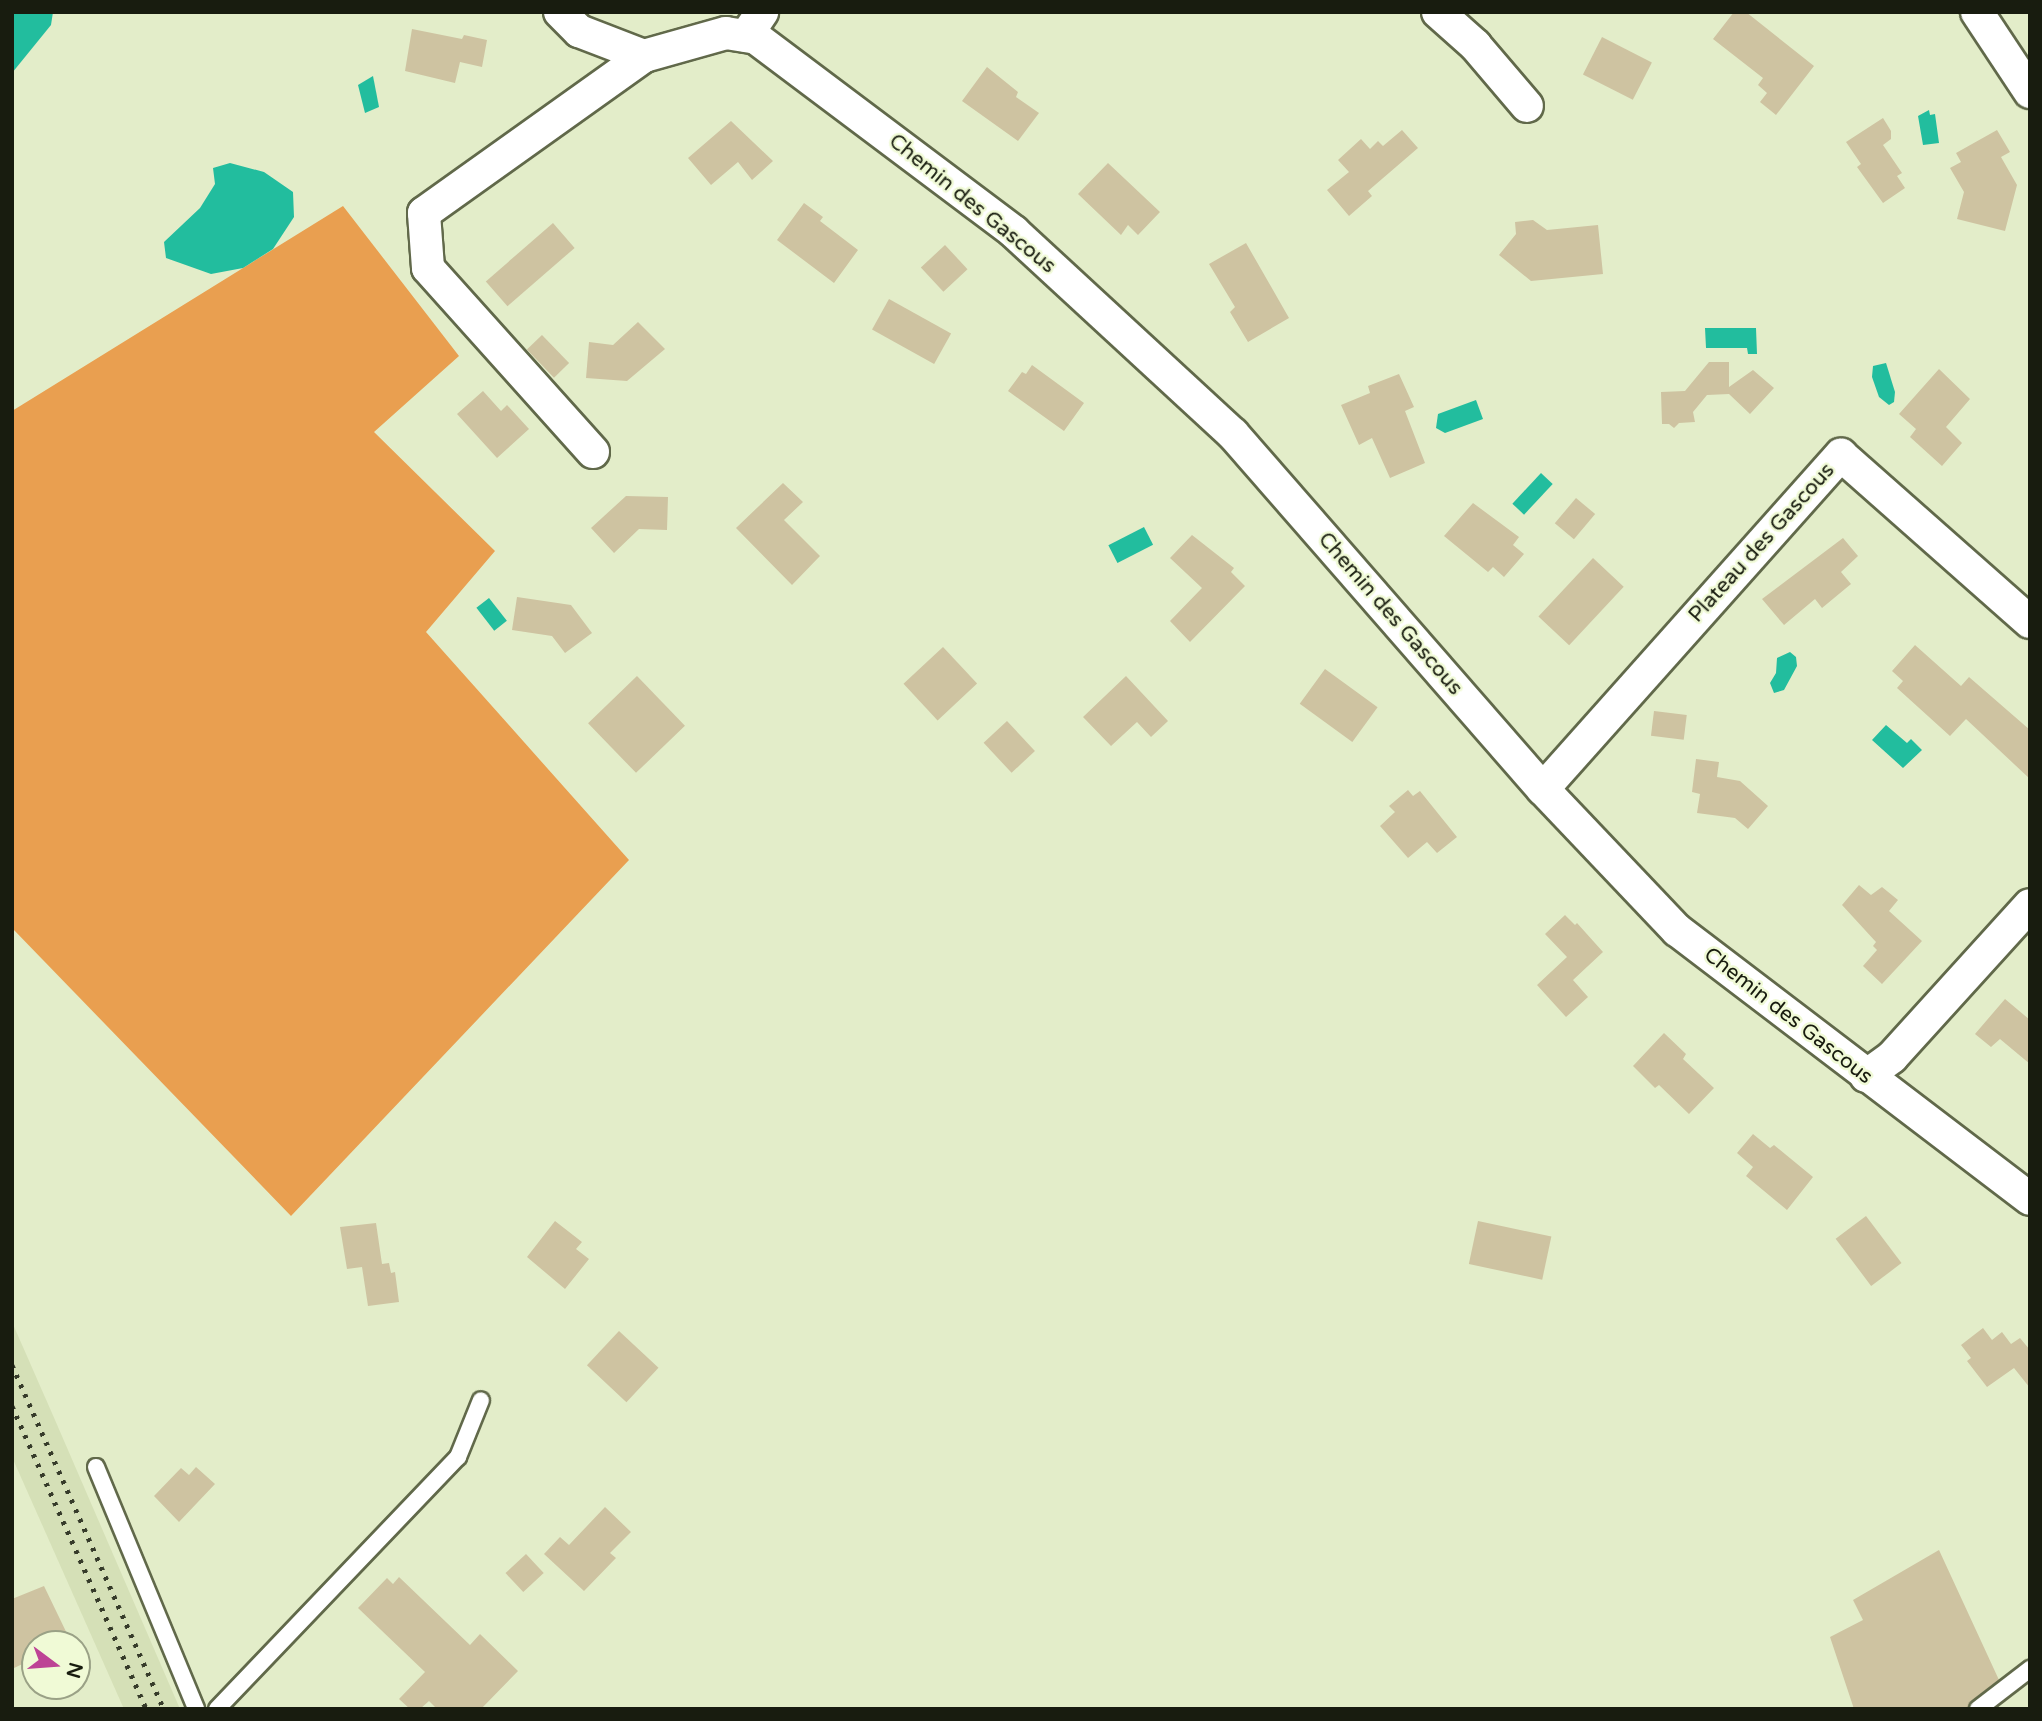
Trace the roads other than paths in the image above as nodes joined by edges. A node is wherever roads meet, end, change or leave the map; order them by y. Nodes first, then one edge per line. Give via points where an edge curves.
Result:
1 (560, 12) edge
2 (1438, 12) edge
3 (1976, 12) edge
4 (754, 24) edge
5 (644, 56) junction
6 (2030, 92) edge
7 (1527, 106) dead end
8 (593, 452) dead end
9 (2030, 622) edge
10 (1543, 789) junction
11 (2030, 905) edge
12 (1866, 1076) junction
13 (2030, 1199) edge
14 (481, 1400) dead end
15 (96, 1467) dead end
16 (2030, 1669) edge
17 (196, 1709) edge
18 (217, 1709) edge
19 (1978, 1709) edge

1 - 5 street via 579,31
2 - 7 street via 1475,45
3 - 6 street
4 - 5 street
4 - 10 street, Chemin des Gascous via 756,38 1014,232 1233,433
5 - 8 street via 424,213 428,268
9 - 10 street, Plateau des Gascous via 1840,455
10 - 12 street, Chemin des Gascous via 1676,930
11 - 12 street via 1892,1058
12 - 13 street, Chemin des Gascous
14 - 18 lane via 458,1457
15 - 17 lane
16 - 19 lane

